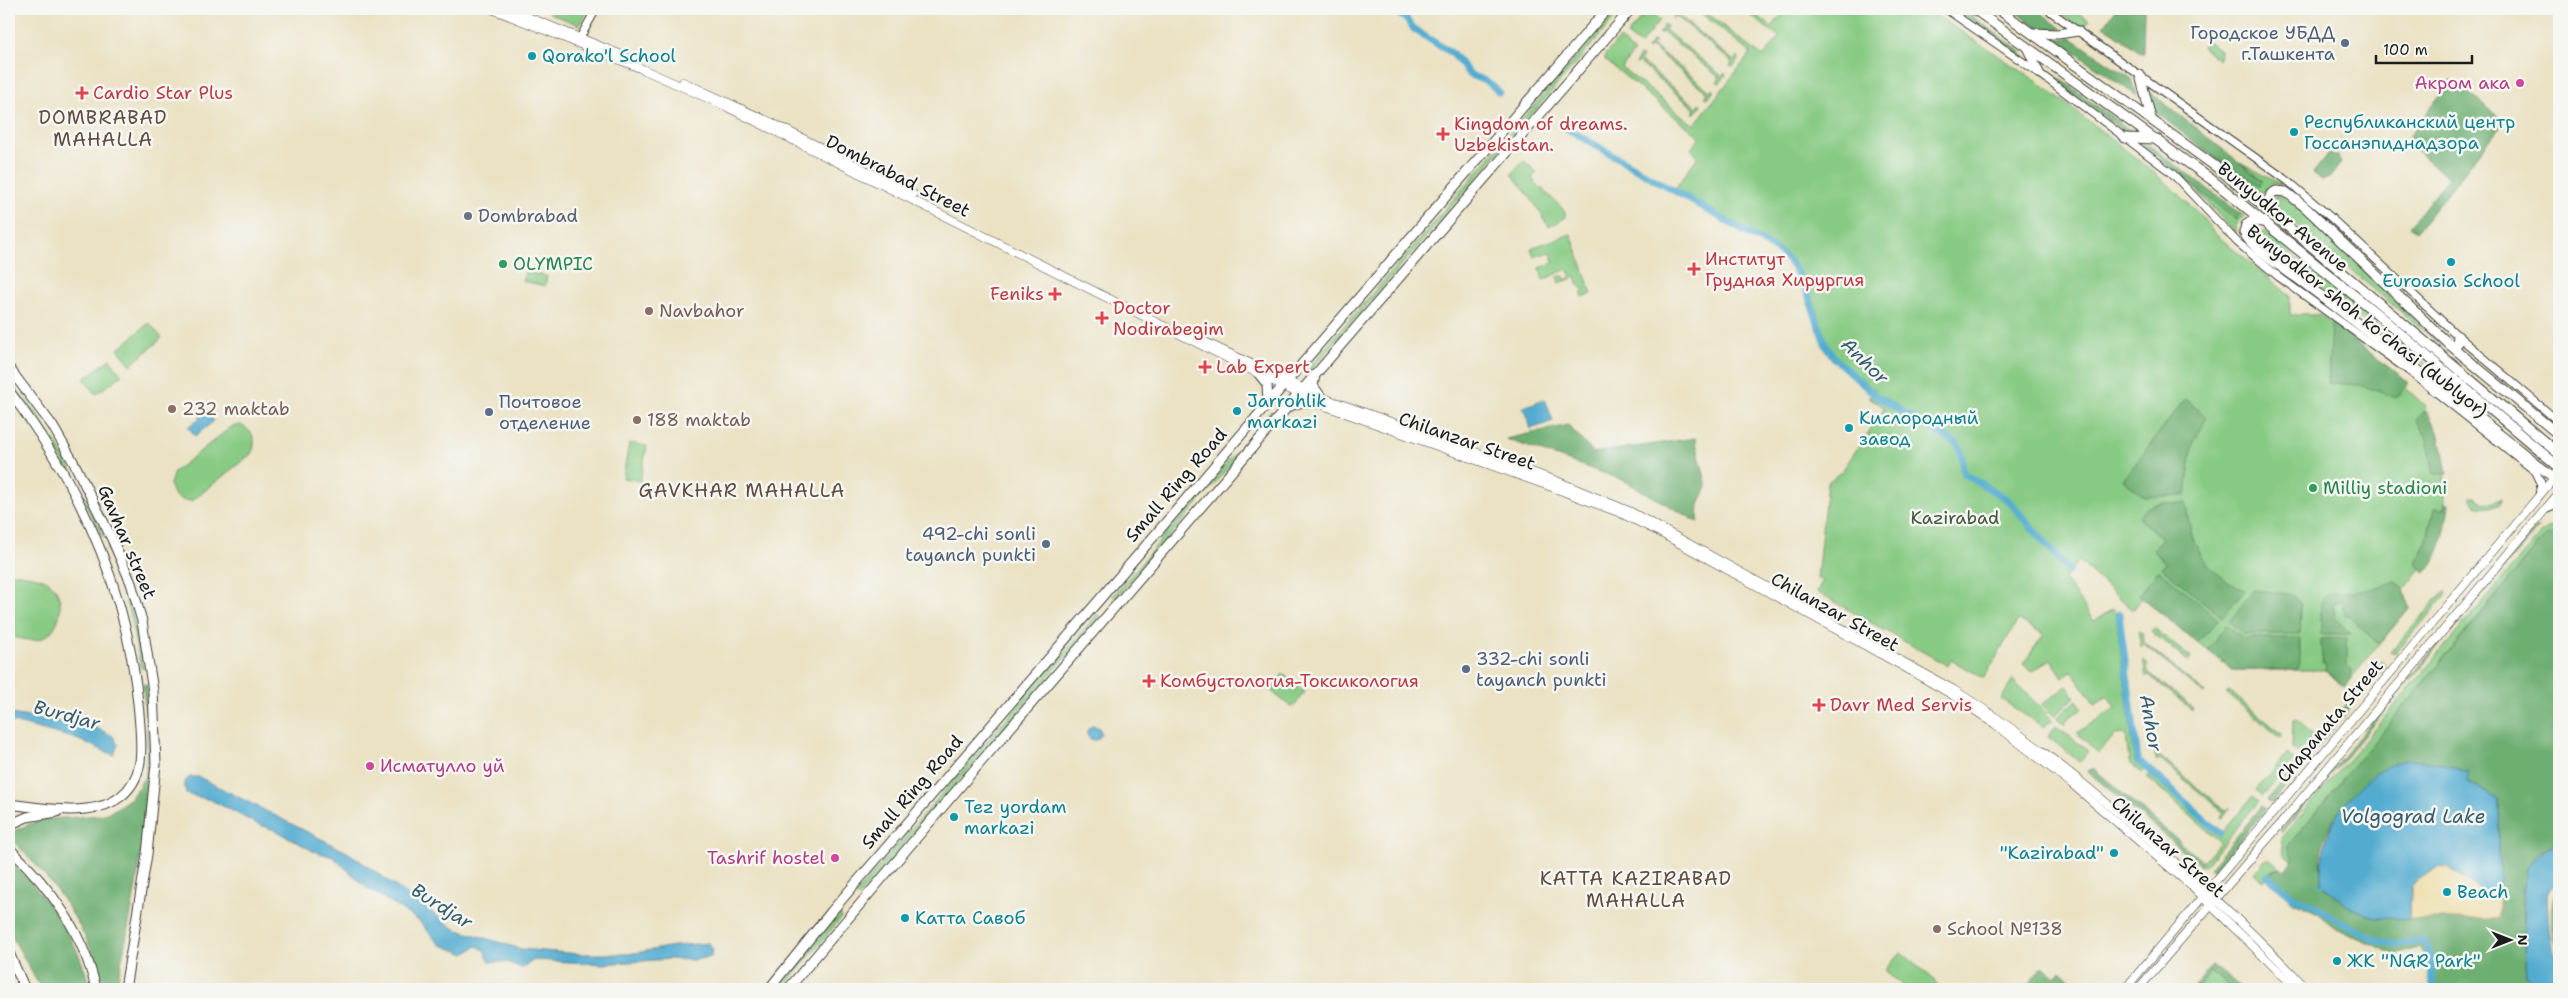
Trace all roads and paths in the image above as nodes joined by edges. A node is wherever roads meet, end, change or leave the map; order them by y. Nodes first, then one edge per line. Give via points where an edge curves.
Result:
1 (492, 9) edge
2 (508, 9) edge
3 (596, 9) edge
4 (1607, 9) edge
5 (1631, 9) edge
6 (1946, 9) edge
7 (1974, 9) edge
8 (1998, 9) edge
9 (2047, 9) edge
10 (1625, 13) edge
11 (2078, 31) junction
12 (2032, 33) junction
13 (579, 41) junction
14 (2028, 49) junction
15 (2038, 73) junction
16 (2140, 75) junction
17 (2151, 118) junction
18 (2125, 138) junction
19 (2158, 139) junction
20 (2272, 212) junction
21 (2264, 222) junction
22 (2379, 309) junction
23 (2458, 336) junction
24 (2450, 345) junction
25 (9, 368) edge
26 (1260, 374) junction
27 (1316, 375) junction
28 (15, 376) junction
29 (1285, 384) junction
30 (9, 386) edge
31 (9, 391) edge
32 (1301, 392) junction
33 (1319, 400) junction
34 (1268, 403) junction
35 (1288, 407) junction
36 (2559, 422) edge
37 (2559, 435) edge
38 (2559, 454) edge
39 (2559, 467) edge
40 (2557, 475) edge
41 (2559, 493) edge
42 (2538, 498) junction
43 (2559, 504) edge
44 (2542, 513) junction
45 (112, 539) junction
46 (100, 547) junction
47 (1775, 593) junction
48 (1099, 600) junction
49 (1112, 611) junction
50 (151, 674) junction
51 (135, 676) junction
52 (9, 804) edge
53 (72, 809) junction
54 (2268, 819) junction
55 (9, 824) edge
56 (2278, 827) junction
57 (9, 848) edge
58 (2208, 890) junction
59 (2203, 897) junction
60 (2216, 898) junction
61 (842, 899) junction
62 (2210, 904) junction
63 (855, 909) junction
64 (9, 953) edge
65 (27, 989) edge
66 (96, 989) edge
67 (125, 989) edge
68 (769, 989) edge
69 (788, 989) edge
70 (2125, 989) edge
71 (2138, 989) edge
72 (2297, 989) edge
73 (2308, 989) edge

1 - 13 main road, Dombrabad Street
2 - 13 main road, Dombrabad Street
3 - 13 street
4 - 29 main road, Small Ring Road
5 - 10 main road
6 - 15 street, Bunyodkor shoh koʻchasi (dublyor)
7 - 14 main road, Bunyudkor Avenue
8 - 12 main road, Bunyudkor Avenue
9 - 11 street
10 - 27 main road
11 - 12 main road
11 - 16 street
12 - 17 main road, Bunyudkor Avenue
13 - 26 main road, Dombrabad Street via 723,105
13 - 29 main road, Dombrabad Street via 725,100 1248,362
14 - 15 main road
14 - 19 main road, Bunyudkor Avenue
15 - 18 street, Bunyodkor shoh koʻchasi (dublyor)
16 - 17 main road
16 - 23 street via 2308,198
17 - 20 main road, Bunyudkor Avenue
18 - 19 main road
18 - 42 street, Bunyodkor shoh koʻchasi (dublyor) via 2172,173 2237,242 2279,278 2414,374 2536,472 2541,483
19 - 21 main road, Bunyudkor Avenue
20 - 22 main road, Bunyudkor Avenue
20 - 24 main road via 2268,203 2271,194 2279,190 2287,193 2324,224
21 - 22 main road, Bunyudkor Avenue
21 - 40 main road via 2255,220 2247,223 2244,232 2249,240
22 - 38 main road, Bunyudkor Avenue
22 - 39 main road, Bunyudkor Avenue
23 - 24 main road via 2457,344
23 - 36 street
24 - 37 main road
25 - 28 main road, Gavhar street
26 - 29 main road, Dombrabad Street
26 - 34 main road via 1267,384
27 - 32 main road
27 - 33 main road via 1313,386
28 - 30 main road
28 - 45 main road, Gavhar street via 64,444
29 - 32 main road, Chilanzar Street
29 - 34 main road, Small Ring Road
31 - 46 main road, Gavhar street via 60,465
32 - 33 main road, Chilanzar Street
32 - 35 main road, Small Ring Road
33 - 35 main road
33 - 47 main road, Chilanzar Street via 1546,478 1619,507
34 - 48 main road, Small Ring Road
35 - 49 main road, Small Ring Road
40 - 42 main road, Chapanata Street
41 - 44 main road, Chapanata Street
42 - 54 main road, Chapanata Street
43 - 44 street
44 - 56 main road, Chapanata Street
45 - 46 main road
45 - 50 main road, Gavhar street via 137,602
46 - 51 main road, Gavhar street via 121,603
47 - 58 main road, Chilanzar Street via 1977,704 2076,778
47 - 59 main road, Chilanzar Street via 1929,681 1988,719 2072,784
48 - 49 main road
48 - 61 main road, Small Ring Road
49 - 63 main road, Small Ring Road
50 - 51 main road
50 - 67 main road, Gavhar street via 156,741 154,792
51 - 53 main road, Gavhar street via 139,773 129,788 106,805
52 - 53 main road, Gavhar street
53 - 55 main road via 40,814
54 - 56 main road via 2270,826
54 - 58 main road, Chapanata Street
56 - 60 main road, Chapanata Street
57 - 66 main road via 39,878 64,912 82,944
58 - 59 main road, Chapanata Street
58 - 60 main road, Chilanzar Street
59 - 62 main road, Chilanzar Street
59 - 70 main road, Chapanata Street
60 - 62 main road, Chapanata Street
60 - 73 main road, Chilanzar Street
61 - 63 main road
61 - 68 main road, Small Ring Road
62 - 71 main road, Chapanata Street
62 - 72 main road, Chilanzar Street
63 - 69 main road, Small Ring Road
64 - 65 main road

